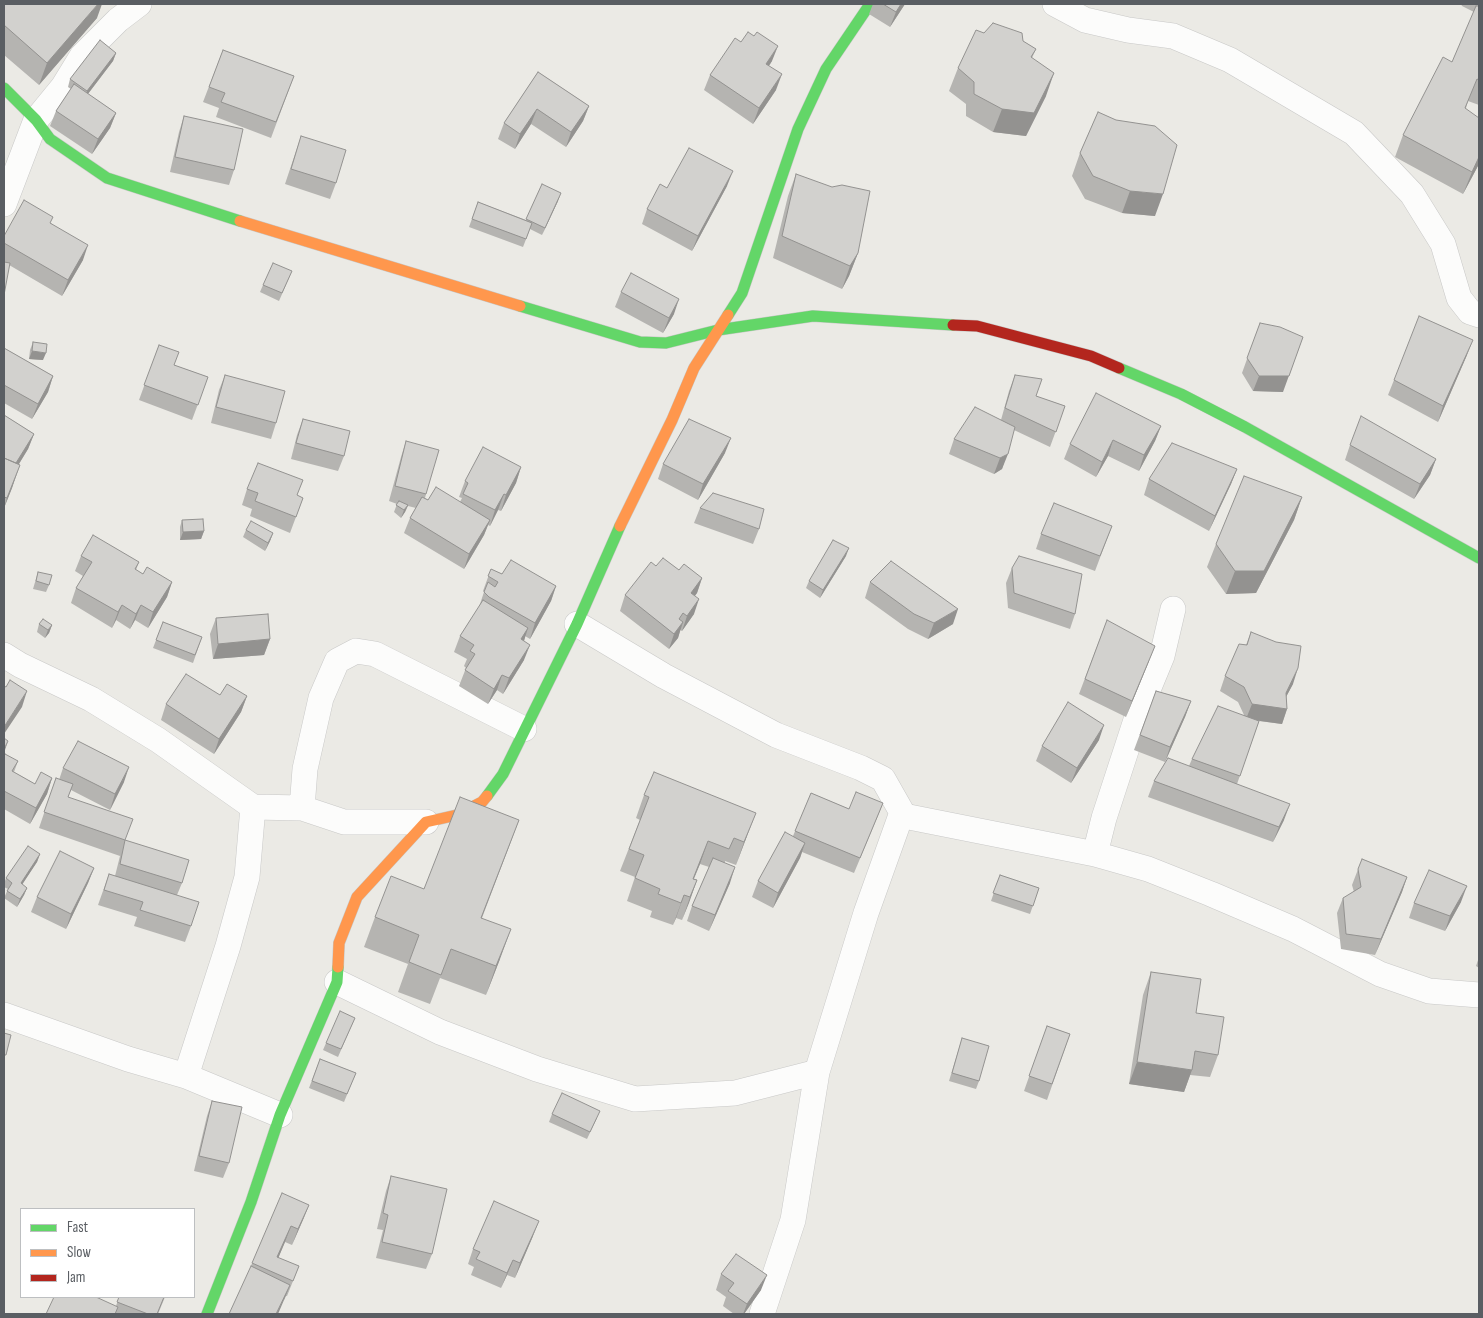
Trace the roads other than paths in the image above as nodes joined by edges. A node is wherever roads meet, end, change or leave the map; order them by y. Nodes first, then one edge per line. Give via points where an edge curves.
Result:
1 (140, 4) edge
2 (870, 4) edge
3 (1055, 4) edge
4 (4, 88) edge
5 (36, 120) junction
6 (4, 204) edge
7 (1479, 315) edge
8 (718, 330) junction
9 (1479, 558) edge
10 (1173, 609) dead end
11 (577, 624) junction
12 (4, 655) edge
13 (524, 729) junction
14 (253, 807) junction
15 (302, 808) junction
16 (904, 816) junction
17 (426, 822) junction
18 (1095, 854) junction
19 (337, 982) junction
20 (1479, 996) edge
21 (4, 1014) edge
22 (817, 1072) junction
23 (186, 1076) junction
24 (280, 1115) junction
25 (207, 1314) edge
26 (762, 1314) edge

1 - 5 street via 118,20 82,56 63,87
2 - 8 street via 826,69 798,129 742,293
3 - 7 street via 1085,20 1173,36 1230,60 1354,132 1412,194 1443,244 1459,298 1470,312
4 - 5 street
5 - 6 street
5 - 8 street via 50,139 107,178 466,291 640,342 666,343
8 - 9 street via 813,316 977,326 1091,356 1181,394 1237,423
8 - 11 street via 694,368
10 - 18 street via 1162,656 1138,714
11 - 13 street
11 - 16 street via 664,676 776,735 861,768 883,780
12 - 14 street via 91,699 158,740
13 - 15 street via 375,654 356,651 337,661 321,698 305,769
13 - 17 street via 502,774 482,802 456,815
14 - 15 street
14 - 23 street via 247,877
15 - 17 street via 344,822
16 - 18 street
16 - 22 street via 900,818 866,914
17 - 19 street via 357,897 339,943
18 - 20 street via 1148,869 1211,894 1293,929 1380,974 1429,990
19 - 22 street via 440,1032 537,1069 634,1099 735,1093
19 - 24 street
21 - 23 street via 128,1059
22 - 26 street via 793,1220
23 - 24 street
24 - 25 street via 251,1202

